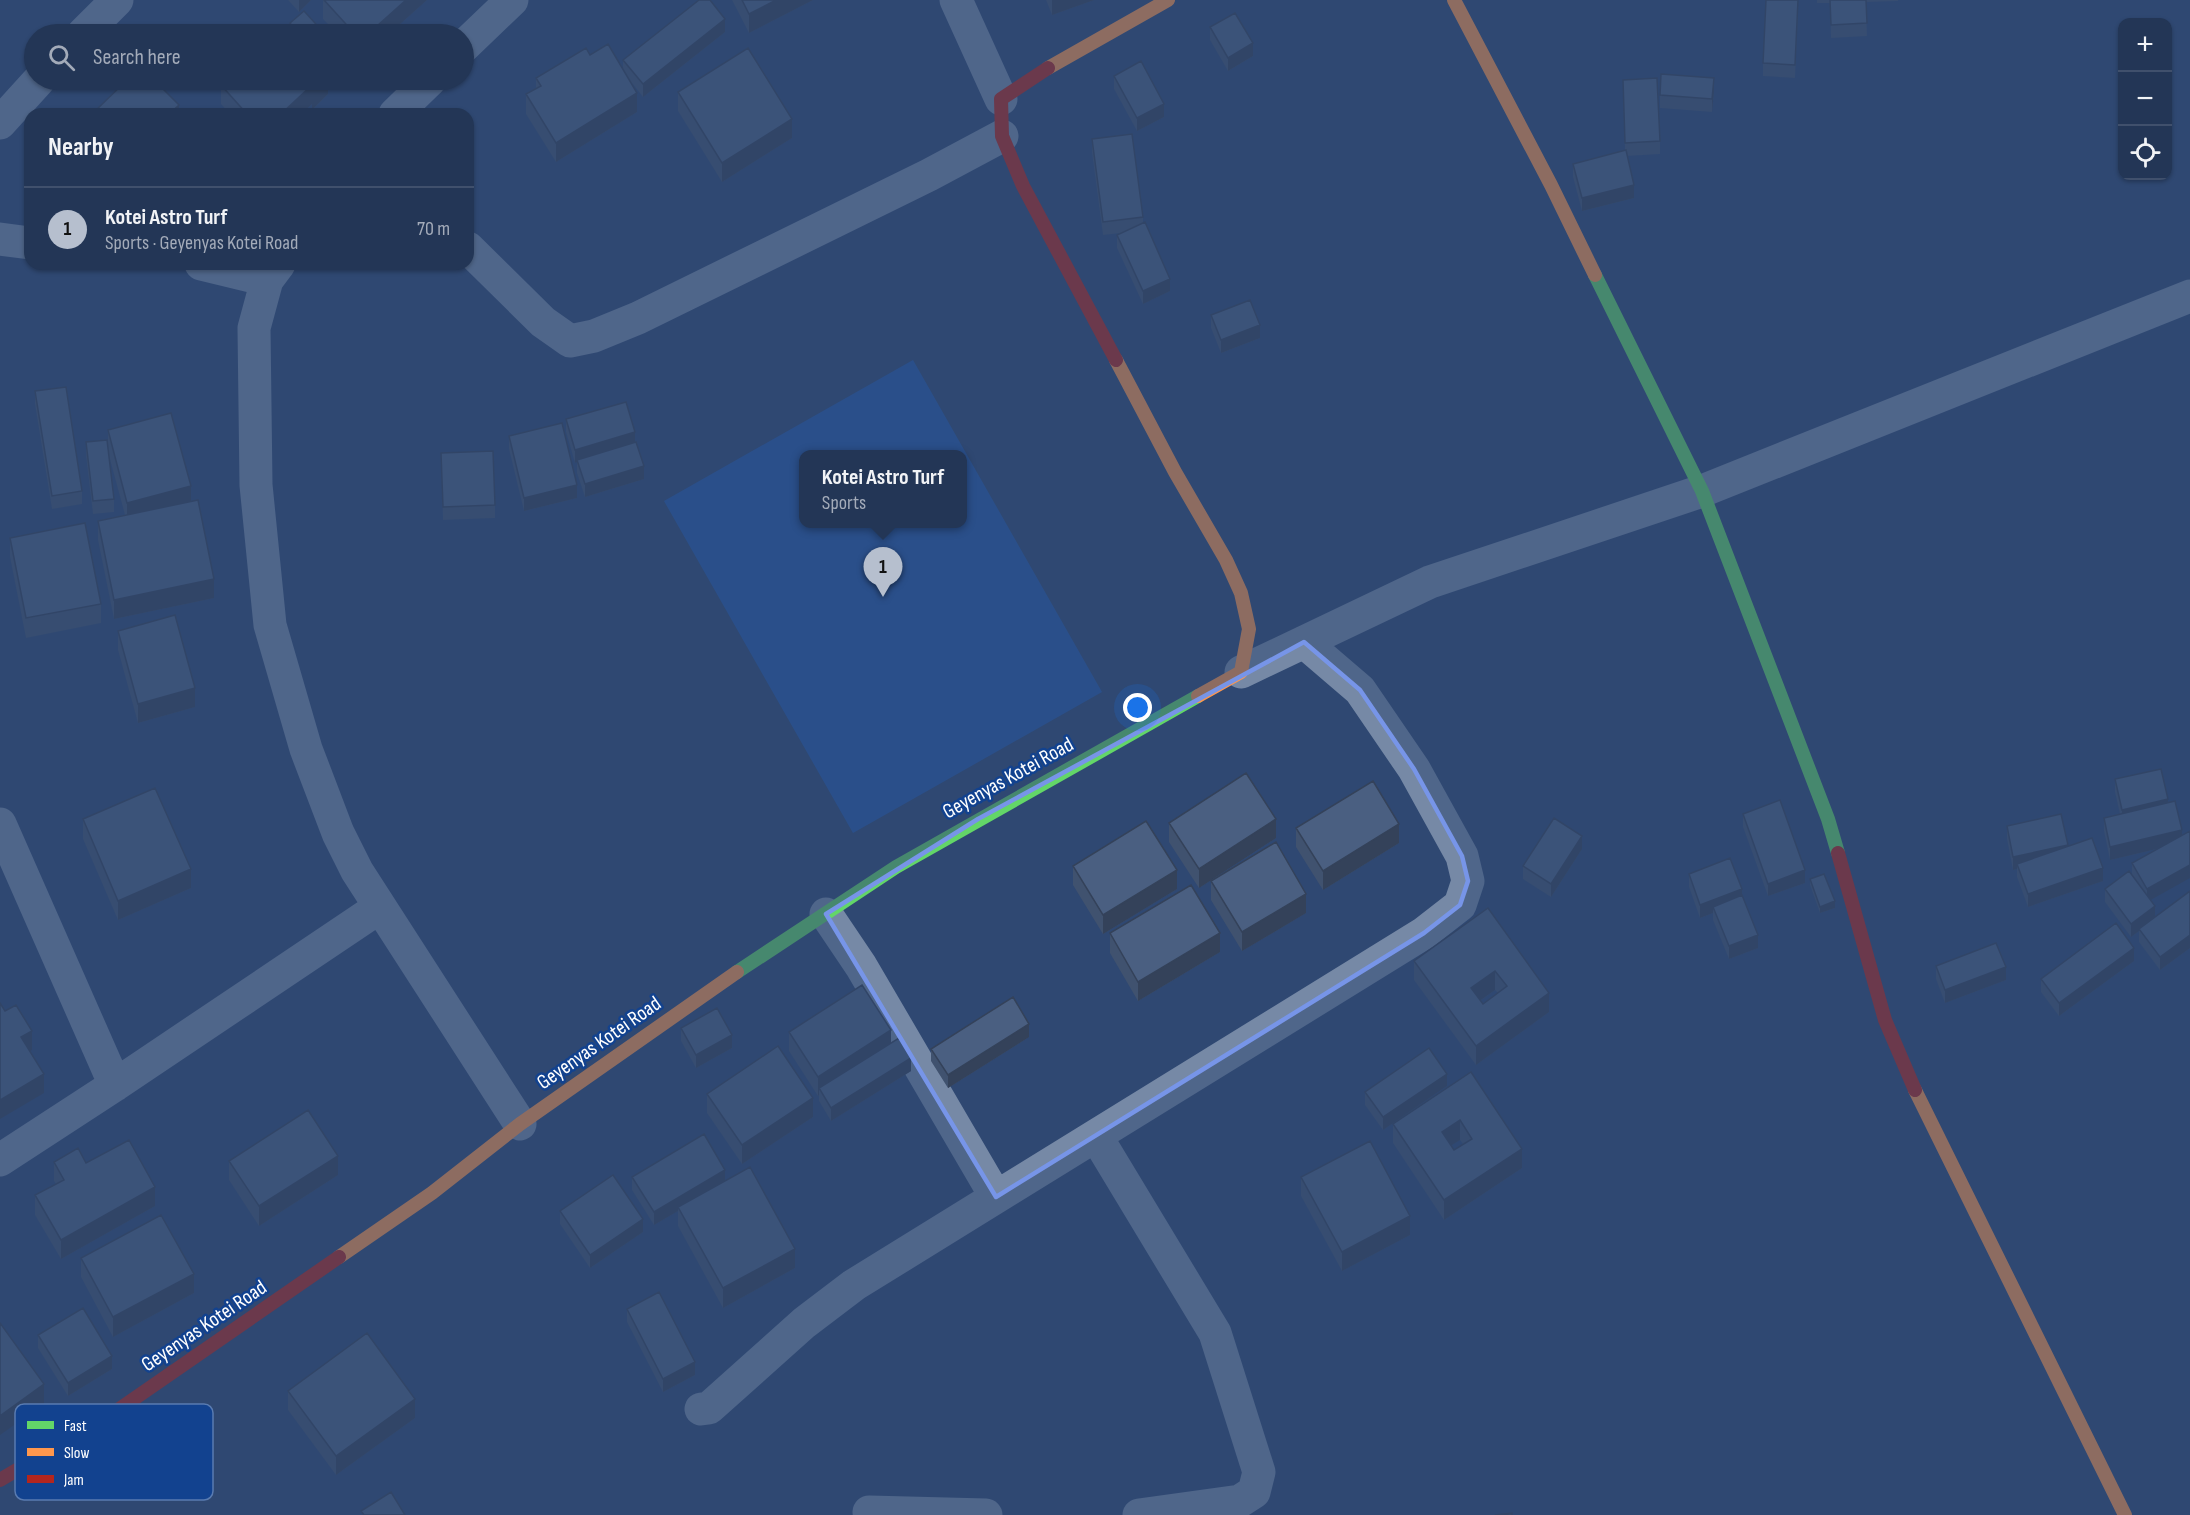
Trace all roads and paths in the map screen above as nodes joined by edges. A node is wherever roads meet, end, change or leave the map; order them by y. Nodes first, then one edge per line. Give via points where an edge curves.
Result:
1 (117, 0) edge
2 (512, 0) edge
3 (956, 0) edge
4 (1168, 0) edge
5 (1454, 0) edge
6 (93, 24) edge
7 (474, 36) edge
8 (30, 90) edge
9 (420, 90) edge
10 (1001, 99) junction
11 (401, 108) edge
12 (0, 123) edge
13 (1002, 136) junction
14 (0, 239) edge
15 (24, 242) edge
16 (474, 254) edge
17 (255, 270) edge
18 (273, 272) edge
19 (2190, 296) edge
20 (1701, 491) junction
21 (1304, 642) junction
22 (1241, 672) junction
23 (0, 824) edge
24 (380, 907) junction
25 (826, 914) junction
26 (115, 1085) junction
27 (520, 1124) junction
28 (1096, 1136) junction
29 (0, 1160) edge
30 (996, 1197) junction
31 (127, 1404) edge
32 (701, 1409) dead end
33 (15, 1471) edge
34 (0, 1480) edge
35 (869, 1512) dead end
36 (986, 1515) edge
37 (1139, 1515) edge
38 (2125, 1515) edge

1 - 6 street
2 - 7 street
3 - 10 street
4 - 10 street via 1037,74
5 - 20 street via 1551,185
8 - 12 street
9 - 11 street
10 - 13 street
13 - 16 street via 638,318 594,336 570,341 543,322
13 - 22 street via 1023,186 1241,593 1249,629
14 - 15 street
17 - 18 street
18 - 24 street via 254,328 256,485 270,625 306,749 334,822 357,871
19 - 20 street
20 - 21 street via 1430,582
20 - 38 street via 1828,819 1885,1020 1903,1065
21 - 22 street
21 - 28 street via 1360,690 1414,769 1462,856 1468,881 1460,905 1424,933
22 - 25 street, Geyenyas Kotei Road via 978,819
23 - 26 street
24 - 26 street
24 - 27 street
25 - 27 street, Geyenyas Kotei Road
25 - 30 street via 861,966
26 - 29 street
27 - 31 street, Geyenyas Kotei Road via 432,1193
28 - 30 street
28 - 37 street via 1215,1332 1259,1472 1254,1492 1240,1502
30 - 32 street via 854,1285 804,1323 709,1408
33 - 34 street, Geyenyas Kotei Road
35 - 36 street

